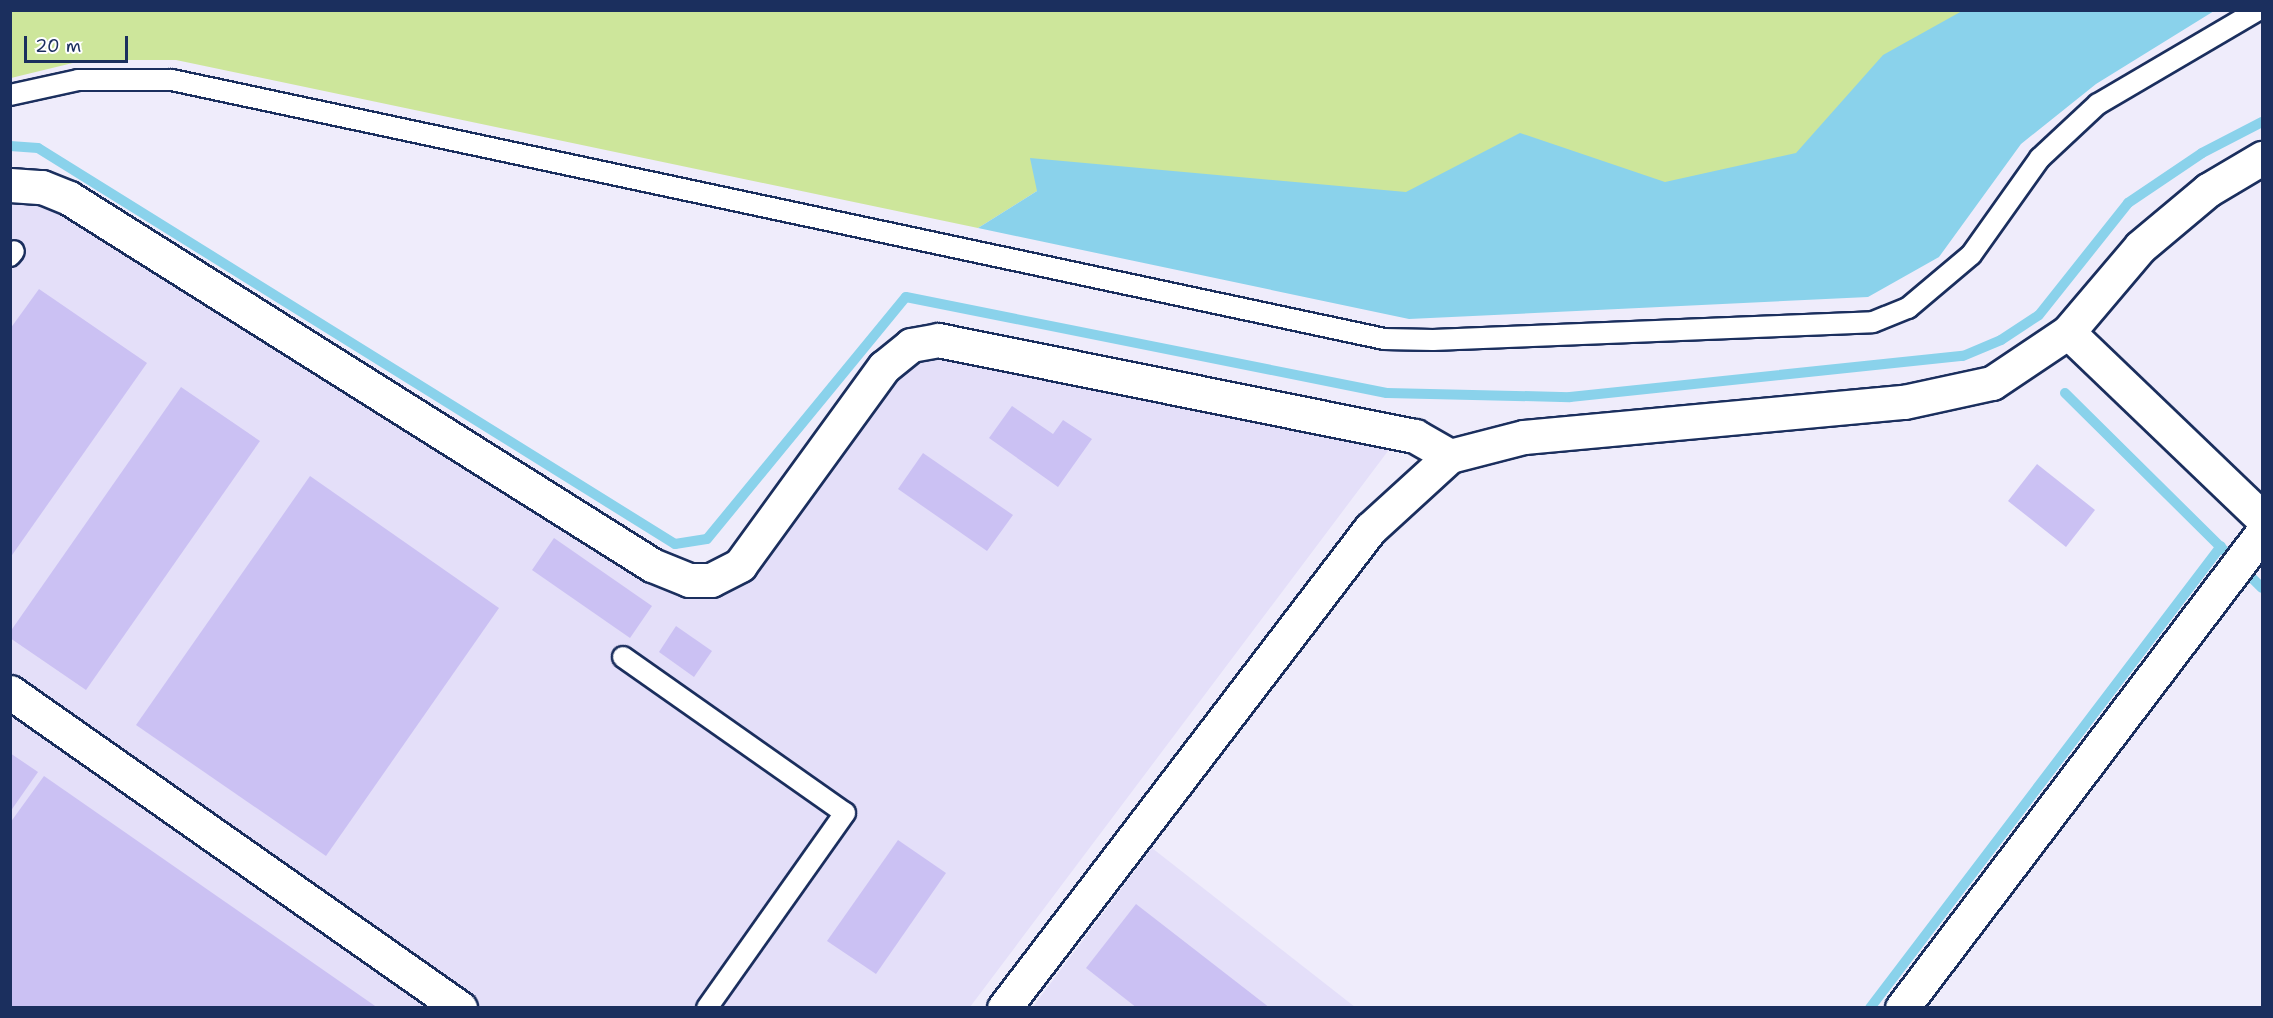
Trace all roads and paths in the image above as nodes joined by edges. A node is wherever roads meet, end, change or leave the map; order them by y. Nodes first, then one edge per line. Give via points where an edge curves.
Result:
1 (2258, 10) edge
2 (10, 95) edge
3 (2262, 158) edge
4 (10, 185) edge
5 (2068, 332) junction
6 (1450, 456) junction
7 (2262, 518) edge
8 (2247, 554) edge
9 (623, 657) dead end
10 (10, 692) edge
11 (460, 1008) edge
12 (707, 1008) edge
13 (1004, 1008) edge
14 (1902, 1008) edge

1 - 2 lane via 2098,104 2040,158 1971,255 1908,308 1873,322 1445,340 1384,339 172,80 78,80
3 - 5 street via 2208,190 2140,247
4 - 6 street via 42,187 69,198 652,565 689,580 711,580 740,565 884,367 911,345 938,340 1415,436
5 - 6 street via 1992,383 1904,402 1524,437
5 - 7 street
6 - 13 street via 1370,529
8 - 14 street
9 - 12 lane via 845,813
10 - 11 street

